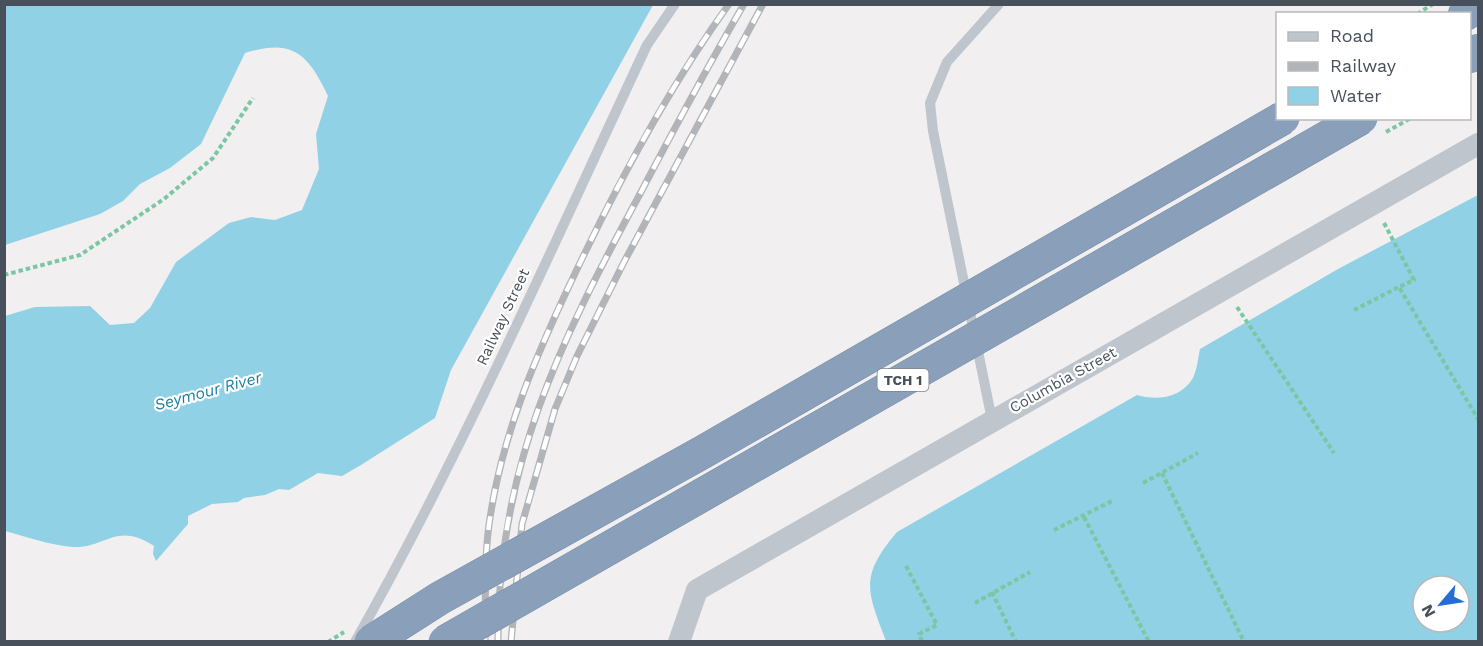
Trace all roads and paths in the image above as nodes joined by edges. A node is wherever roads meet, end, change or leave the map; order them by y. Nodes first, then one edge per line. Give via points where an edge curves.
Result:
1 (675, 4) edge
2 (999, 4) edge
3 (1433, 4) edge
4 (1420, 12) edge
5 (253, 98) dead end
6 (1279, 120) edge
7 (1358, 120) edge
8 (1479, 144) edge
9 (1373, 204) junction
10 (4, 275) edge
11 (1399, 287) junction
12 (1225, 289) junction
13 (1354, 310) dead end
14 (1479, 419) edge
15 (992, 420) junction
16 (1198, 453) dead end
17 (1334, 453) dead end
18 (1162, 473) junction
19 (1143, 483) dead end
20 (1114, 500) dead end
21 (1084, 517) junction
22 (1054, 530) dead end
23 (906, 566) dead end
24 (1030, 572) dead end
25 (992, 592) junction
26 (975, 603) dead end
27 (355, 642) edge
28 (371, 642) edge
29 (446, 642) edge
30 (679, 642) edge
31 (922, 642) edge
32 (1016, 642) edge
33 (1149, 642) edge
34 (1244, 642) edge

1 - 27 lane, Railway Street via 647,45 454,456
2 - 15 lane via 947,62 930,104
3 - 4 path
5 - 10 path via 213,158 164,200 80,255
6 - 28 highway, TCH 1, bridge via 713,446 440,598
7 - 29 highway, TCH 1, bridge
8 - 9 street, Columbia Street
9 - 11 path via 1414,280
9 - 12 street, Columbia Street
11 - 13 path
11 - 14 path
12 - 15 street, Columbia Street
12 - 17 path
15 - 30 street, Columbia Street via 697,590
16 - 18 path
18 - 19 path
18 - 34 path
20 - 21 path
21 - 22 path
21 - 33 path
23 - 31 path via 937,625 919,634
24 - 25 path
25 - 26 path
25 - 32 path

